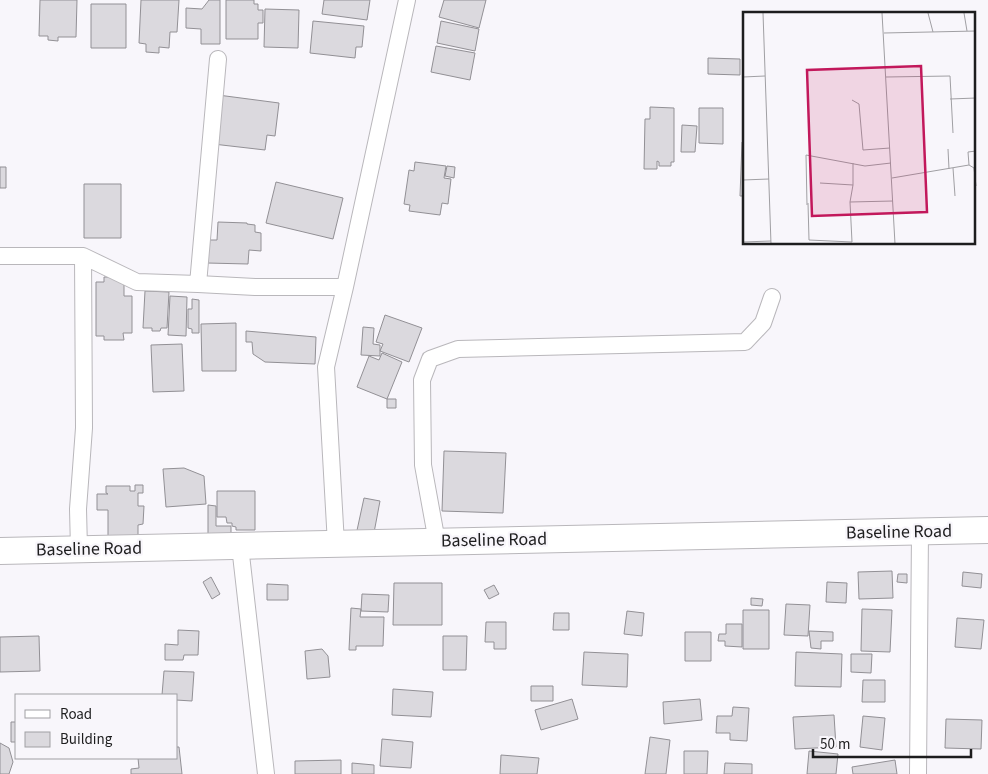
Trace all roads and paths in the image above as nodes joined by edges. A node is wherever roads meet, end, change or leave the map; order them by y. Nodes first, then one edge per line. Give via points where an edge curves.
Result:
1 (407, 0) edge
2 (218, 59) dead end
3 (0, 256) edge
4 (83, 256) junction
5 (198, 284) junction
6 (345, 287) junction
7 (772, 297) dead end
8 (988, 530) edge
9 (920, 531) junction
10 (437, 542) junction
11 (336, 544) junction
12 (240, 546) junction
13 (79, 549) junction
14 (0, 551) edge
15 (266, 774) edge
16 (918, 774) edge

1 - 6 street
2 - 5 street
3 - 4 street
4 - 5 street via 137,282
4 - 13 street via 84,428 78,509
5 - 6 street
6 - 11 street via 326,367
7 - 10 street via 763,323 745,342 458,349 430,359 422,380 422,465
8 - 9 main road, Baseline Road
9 - 10 main road, Baseline Road
9 - 16 street
10 - 11 main road, Baseline Road
11 - 12 main road, Baseline Road
12 - 13 main road, Baseline Road
12 - 15 street
13 - 14 main road, Baseline Road

